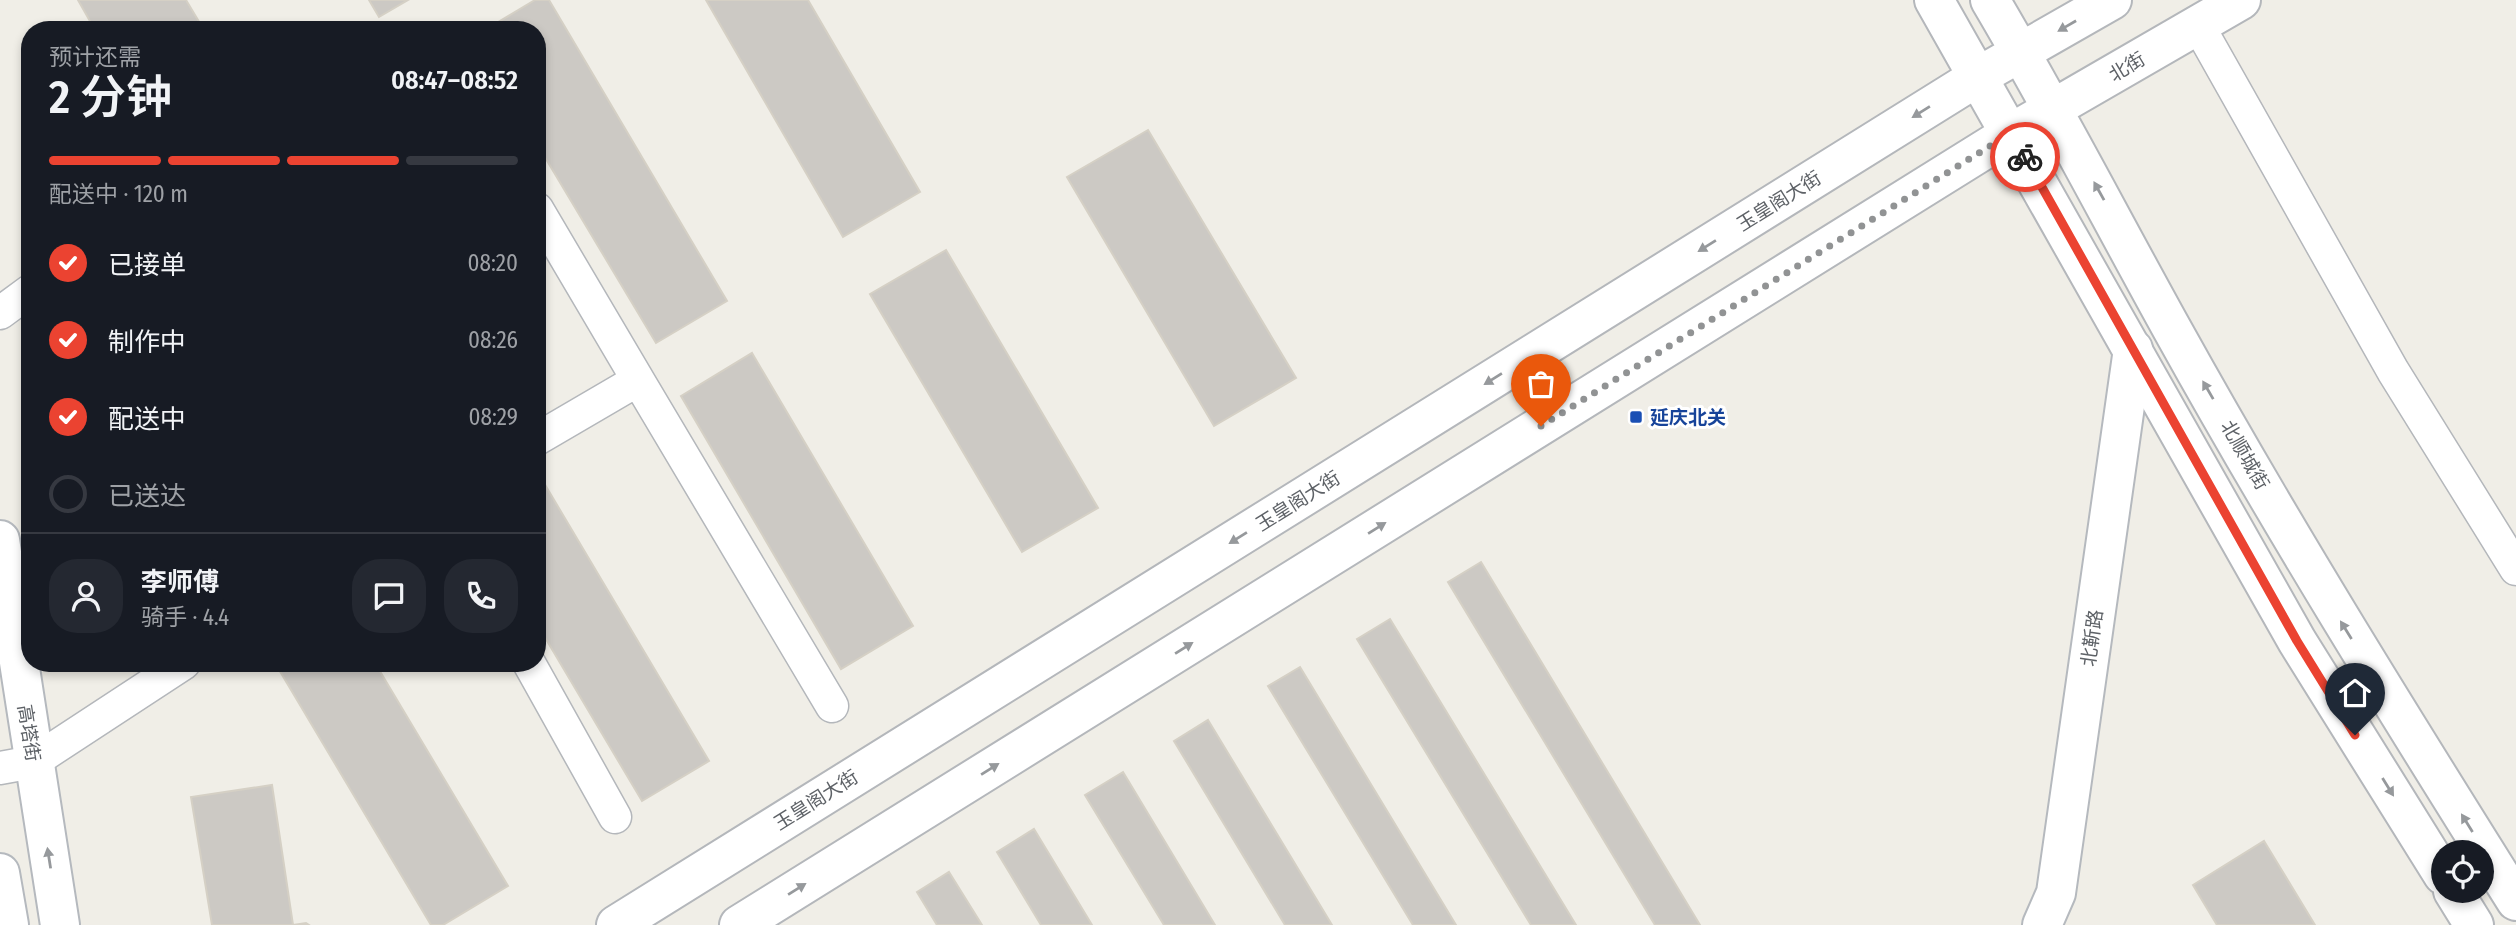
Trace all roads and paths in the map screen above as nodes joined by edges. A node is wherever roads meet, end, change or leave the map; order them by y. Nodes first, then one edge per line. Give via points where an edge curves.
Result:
1 (1934, 0) edge
2 (1990, 0) edge
3 (2112, 0) edge
4 (2241, 0) edge
5 (2198, 25) junction
6 (2021, 52) junction
7 (1979, 76) junction
8 (2054, 110) junction
9 (2011, 133) junction
10 (546, 224) edge
11 (21, 298) edge
12 (0, 313) edge
13 (2172, 328) junction
14 (2133, 349) junction
15 (638, 380) junction
16 (546, 434) edge
17 (0, 540) edge
18 (2516, 569) edge
19 (169, 672) edge
20 (534, 672) edge
21 (832, 706) dead end
22 (17, 765) edge
23 (615, 817) dead end
24 (2431, 856) edge
25 (0, 873) edge
26 (2516, 901) edge
27 (2460, 903) edge
28 (9, 925) edge
29 (60, 925) edge
30 (616, 925) edge
31 (739, 925) edge
32 (2042, 925) edge
33 (2474, 925) edge

1 - 7 street
2 - 6 street, 北顺城街
3 -> 6 street
4 - 5 street, 北街
5 - 8 street, 北街
5 - 18 street via 2393,371
6 - 7 street
6 - 8 street, 北顺城街
7 - 9 street
7 -> 30 street, 玉皇阁大街
8 - 9 street, 北街
13 -> 8 street, 北顺城街
9 - 14 street
31 -> 9 street
10 - 15 street
11 - 12 street
13 - 14 street
26 -> 13 street, 北顺城街 via 2338,617
14 -> 24 street via 2297,641
14 - 32 street, 北靳路 via 2056,893
15 - 16 street
15 - 21 street
17 - 22 street, 高塔街
19 - 22 street
20 - 23 street
29 -> 22 street, 高塔街
25 - 28 street
27 - 33 street

